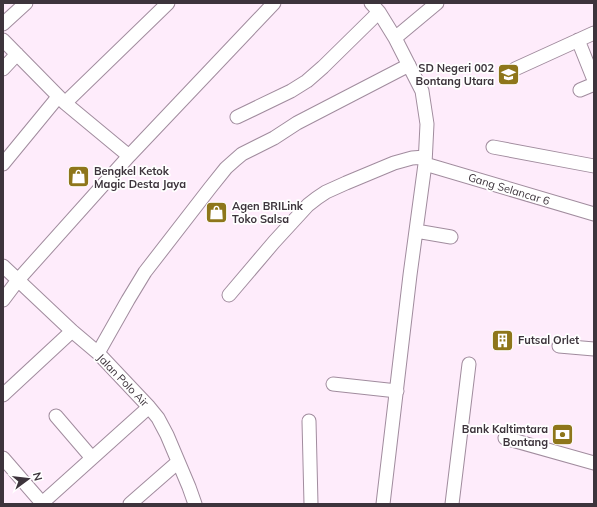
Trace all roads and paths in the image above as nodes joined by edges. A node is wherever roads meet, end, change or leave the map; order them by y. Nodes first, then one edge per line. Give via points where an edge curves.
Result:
1 (26, 3) edge
2 (168, 3) edge
3 (274, 3) edge
4 (437, 3) edge
5 (375, 7) edge
6 (3, 24) edge
7 (594, 33) edge
8 (395, 38) junction
9 (3, 40) edge
10 (578, 40) junction
11 (17, 54) junction
12 (409, 64) junction
13 (3, 69) edge
14 (515, 69) dead end
15 (580, 90) dead end
16 (62, 100) junction
17 (237, 117) dead end
18 (493, 147) dead end
19 (129, 156) junction
20 (425, 160) junction
21 (3, 164) edge
22 (594, 166) edge
23 (594, 214) edge
24 (416, 231) junction
25 (451, 237) dead end
26 (3, 266) edge
27 (18, 280) junction
28 (229, 295) dead end
29 (3, 300) edge
30 (72, 331) junction
31 (559, 346) dead end
32 (594, 349) edge
33 (98, 353) junction
34 (469, 364) dead end
35 (333, 384) dead end
36 (397, 391) junction
37 (3, 395) edge
38 (149, 407) junction
39 (56, 416) dead end
40 (309, 421) dead end
41 (505, 438) dead end
42 (92, 458) junction
43 (4, 460) edge
44 (178, 462) junction
45 (594, 463) edge
46 (42, 504) edge
47 (130, 504) edge
48 (195, 504) edge
49 (311, 504) edge
50 (384, 504) edge
51 (452, 504) edge

1 - 6 street
2 - 16 street
3 - 19 street
4 - 8 street
5 - 8 street
5 - 17 street via 323,67 307,81
7 - 10 street
8 - 12 street
9 - 11 street
10 - 14 street
10 - 15 street via 594,80 592,85
11 - 13 street
11 - 16 street
12 - 20 street via 422,91 425,107
12 - 33 street via 297,123 235,160 145,272
16 - 19 street
16 - 21 street
18 - 22 street
19 - 27 street
20 - 23 street, Gang Selancar 6
20 - 24 street
20 - 28 street via 408,159 394,163 317,198 274,242
24 - 25 street
24 - 36 street
26 - 27 street, Jalan Polo Air
27 - 29 street
27 - 30 street, Jalan Polo Air
30 - 33 street, Jalan Polo Air
30 - 37 street
31 - 32 street
33 - 38 street, Jalan Polo Air
34 - 51 street
35 - 36 street
36 - 50 street
38 - 42 street
38 - 44 street, Jalan Polo Air via 158,418
39 - 42 street
40 - 49 street
41 - 45 street
42 - 46 street
43 - 46 street
44 - 47 street
44 - 48 street, Jalan Polo Air

